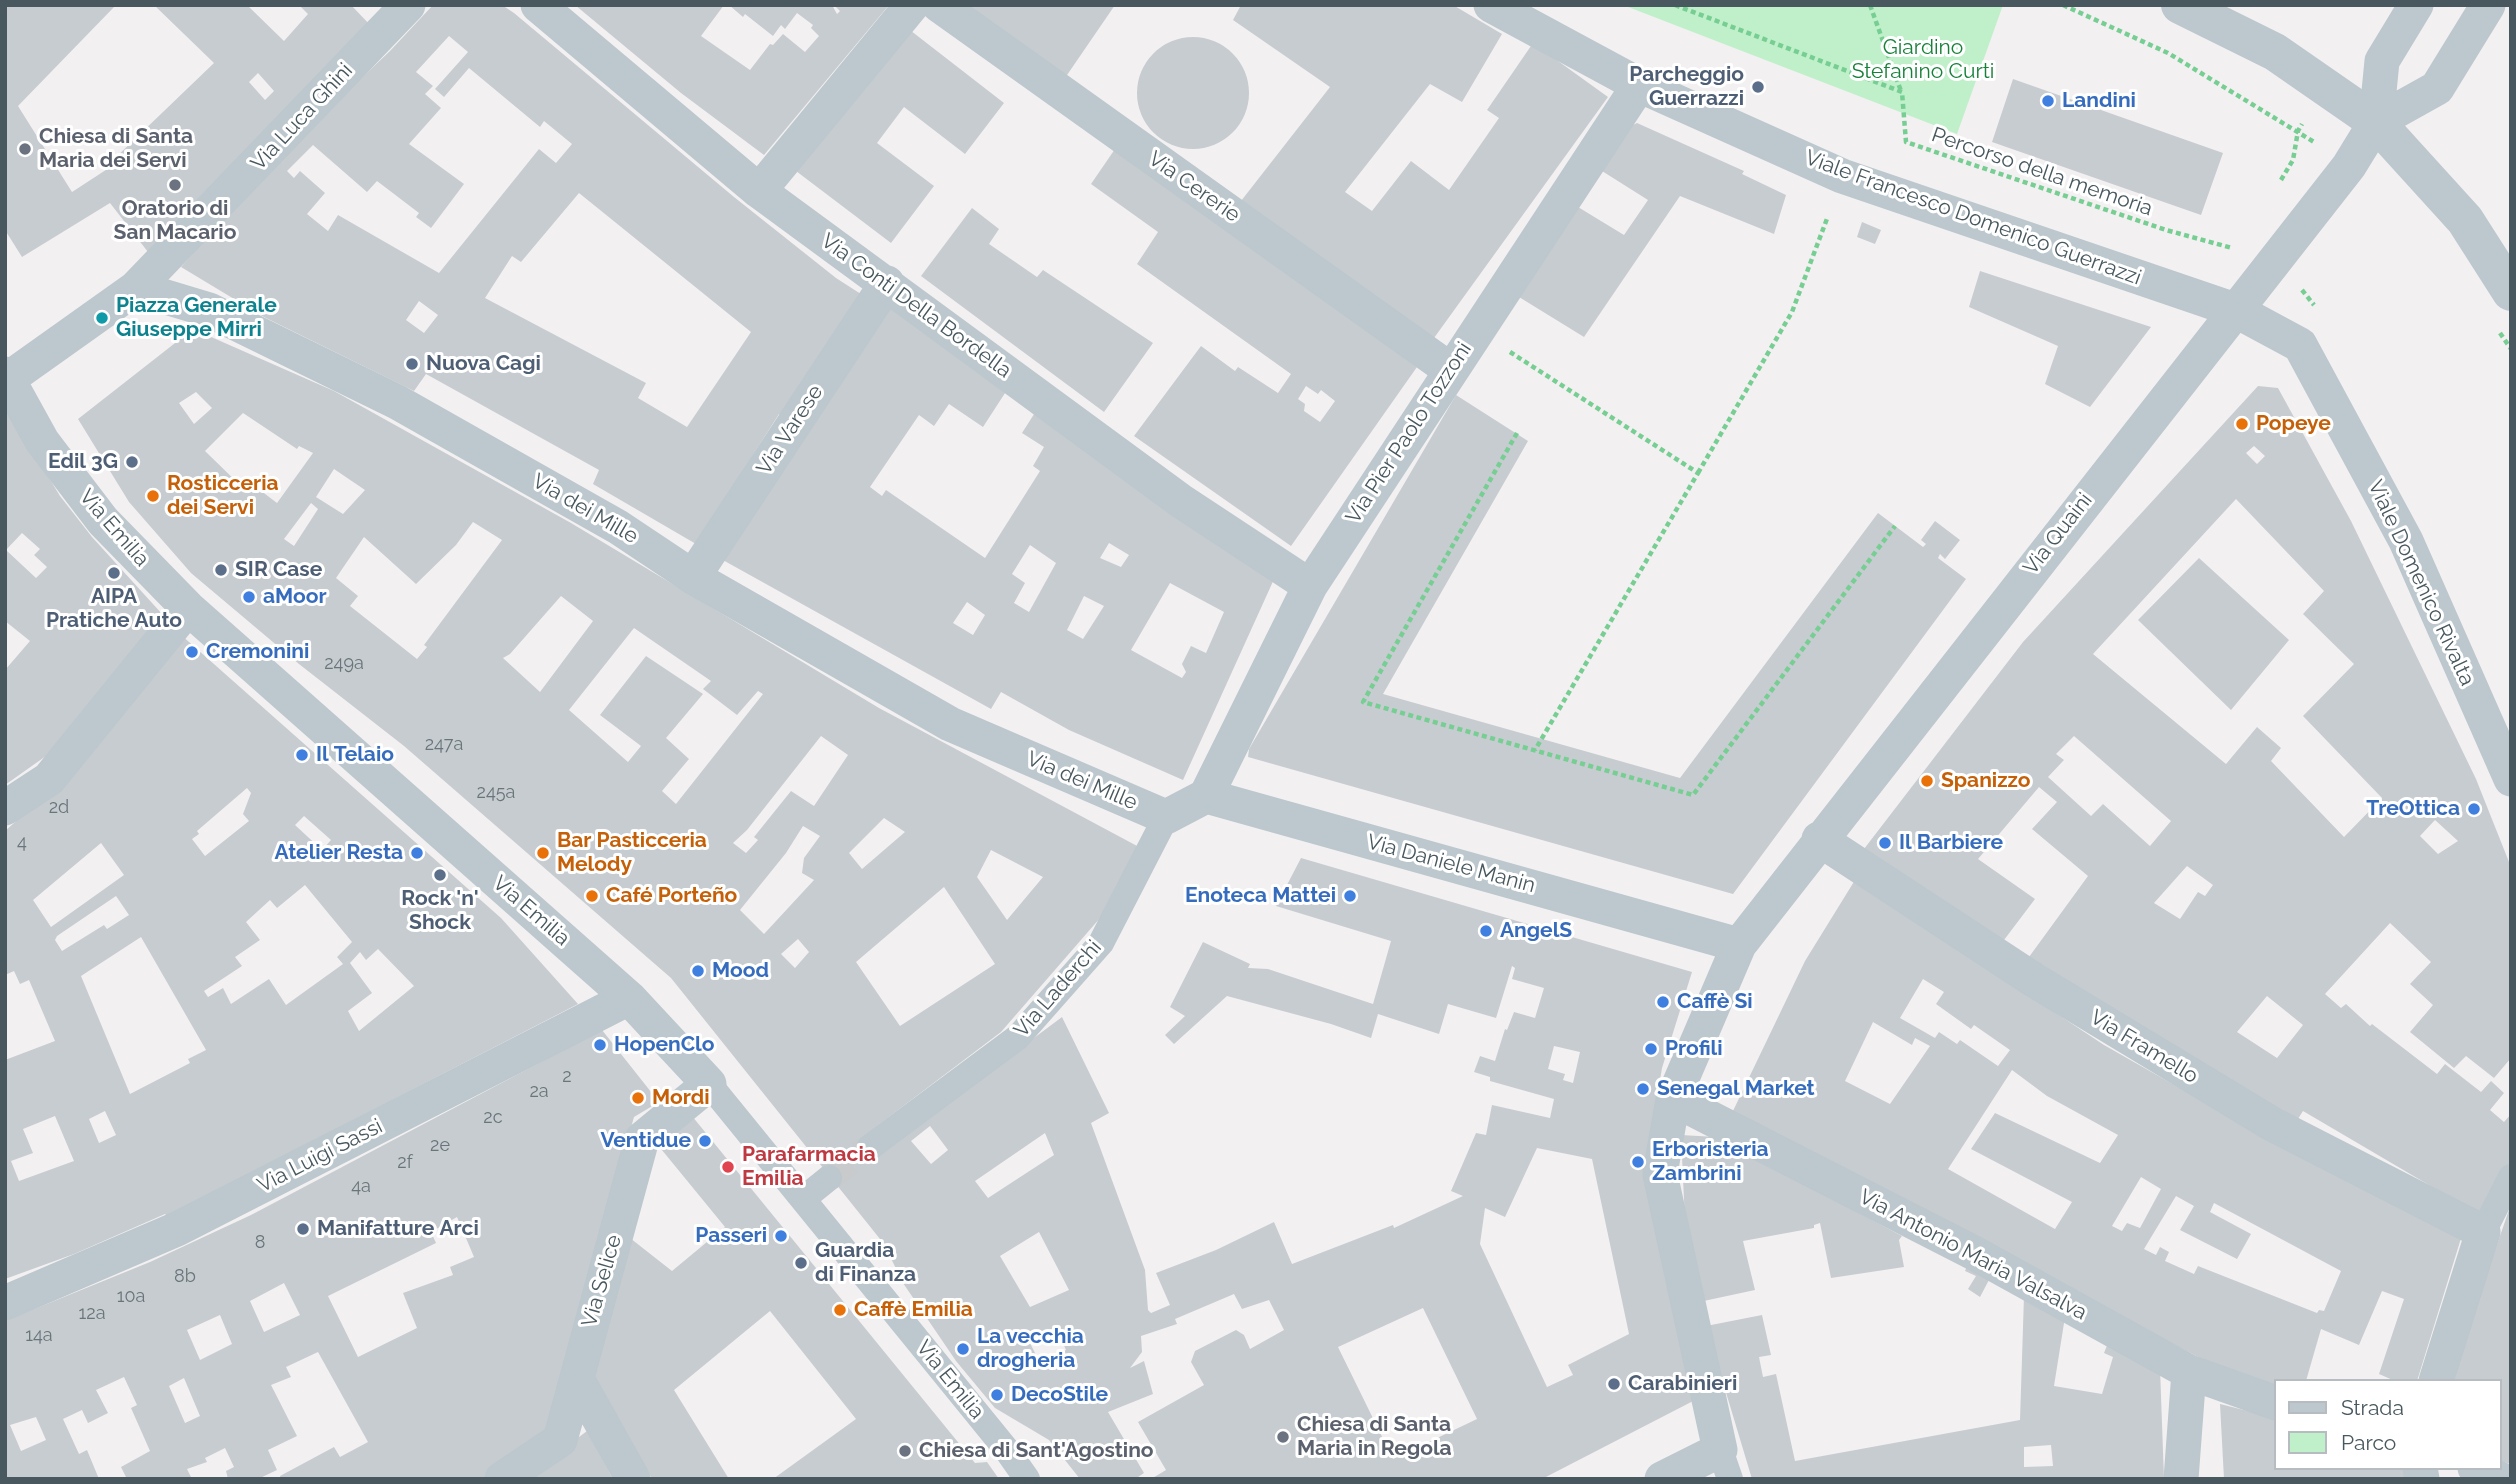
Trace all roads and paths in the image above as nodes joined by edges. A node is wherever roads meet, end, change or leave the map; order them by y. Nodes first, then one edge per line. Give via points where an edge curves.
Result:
1 (408, 5) edge
2 (538, 5) edge
3 (912, 5) edge
4 (939, 5) edge
5 (1491, 5) edge
6 (1675, 5) edge
7 (1870, 5) edge
8 (2180, 5) edge
9 (2416, 5) edge
10 (2488, 5) edge
11 (1639, 85) junction
12 (1902, 92) junction
13 (2376, 122) junction
14 (2298, 131) dead end
15 (1842, 176) junction
16 (2280, 183) dead end
17 (759, 191) junction
18 (2240, 250) dead end
19 (887, 283) junction
20 (136, 288) junction
21 (2511, 292) edge
22 (2235, 310) junction
23 (1477, 330) junction
24 (1449, 369) junction
25 (7, 377) edge
26 (1517, 433) dead end
27 (1698, 473) junction
28 (1895, 526) dead end
29 (693, 577) junction
30 (1310, 586) junction
31 (188, 608) junction
32 (1535, 750) junction
33 (2511, 779) edge
34 (1206, 796) junction
35 (5, 807) edge
36 (1167, 817) junction
37 (1819, 839) junction
38 (1739, 944) junction
39 (629, 998) junction
40 (709, 1084) junction
41 (1673, 1099) junction
42 (870, 1147) tunnel mouth
43 (2511, 1177) edge
44 (829, 1178) tunnel mouth
45 (803, 1199) junction
46 (2483, 1232) junction
47 (5, 1303) edge
48 (2189, 1372) junction
49 (577, 1379) junction
50 (2437, 1379) edge
51 (2274, 1402) edge
52 (1725, 1464) edge
53 (2480, 1470) edge
54 (502, 1479) edge
55 (633, 1479) edge
56 (1027, 1479) edge
57 (1662, 1479) edge
58 (2181, 1479) edge
59 (2500, 1479) edge

1 - 20 street, Via Luca Ghini
2 - 17 street, Via Conti Della Bordella
3 - 17 street
4 - 24 street, Via Cererie
5 - 11 street, Viale Francesco Domenico Guerrazzi
6 - 12 path
7 - 12 path
8 - 13 street via 2275,52
9 - 13 street via 2382,61
10 - 13 street via 2437,89
11 - 15 street, Viale Francesco Domenico Guerrazzi
11 - 23 street, Via Pier Paolo Tozzoni
12 - 18 path, Percorso della memoria via 1906,142 2166,230
13 - 21 street via 2465,220
13 - 22 street, Via Quaini via 2348,166
14 - 16 path via 2293,160
15 - 22 street, Viale Francesco Domenico Guerrazzi
15 - 27 path via 1792,312
17 - 19 street, Via Conti Della Bordella
19 - 29 street, Via Varese
19 - 30 street, Via Conti Della Bordella via 1181,501
20 - 25 street
20 - 29 street, Via dei Mille via 209,310 397,402 618,527
22 - 33 street, Viale Domenico Rivalta via 2300,345 2406,541
22 - 37 street, Via Quaini
23 - 24 street, Via Pier Paolo Tozzoni
23 - 27 path
24 - 30 street, Via Pier Paolo Tozzoni
25 - 31 street, Via Emilia via 43,441 103,521
26 - 32 path via 1363,702
27 - 32 path
28 - 32 path via 1693,795
29 - 36 street, Via dei Mille via 950,724
30 - 34 street, Via Pier Paolo Tozzoni
31 - 35 street via 49,779
31 - 39 street, Via Emilia
34 - 36 street
34 - 38 street, Via Daniele Manin
36 - 42 street, Via Laderchi via 1101,943 1018,1037
37 - 38 street, Via Quaini
37 - 46 street, Via Framello via 2034,980 2272,1124
38 - 41 street, Via Quaini
39 - 40 street, Via Emilia
39 - 47 street, Via Luigi Sassi via 177,1229
40 - 45 street, Via Emilia
40 - 49 street, Via Selice via 642,1139
41 - 48 street, Via Antonio Maria Valsalva via 1974,1253
41 - 52 street, Via Quaini via 1660,1174
43 - 46 street
44 - 45 street
45 - 56 street, Via Emilia
46 - 50 street
48 - 51 street, Via Antonio Maria Valsalva
48 - 58 street
49 - 54 street, Via Selice via 560,1440
49 - 55 street
52 - 57 street
53 - 59 street

